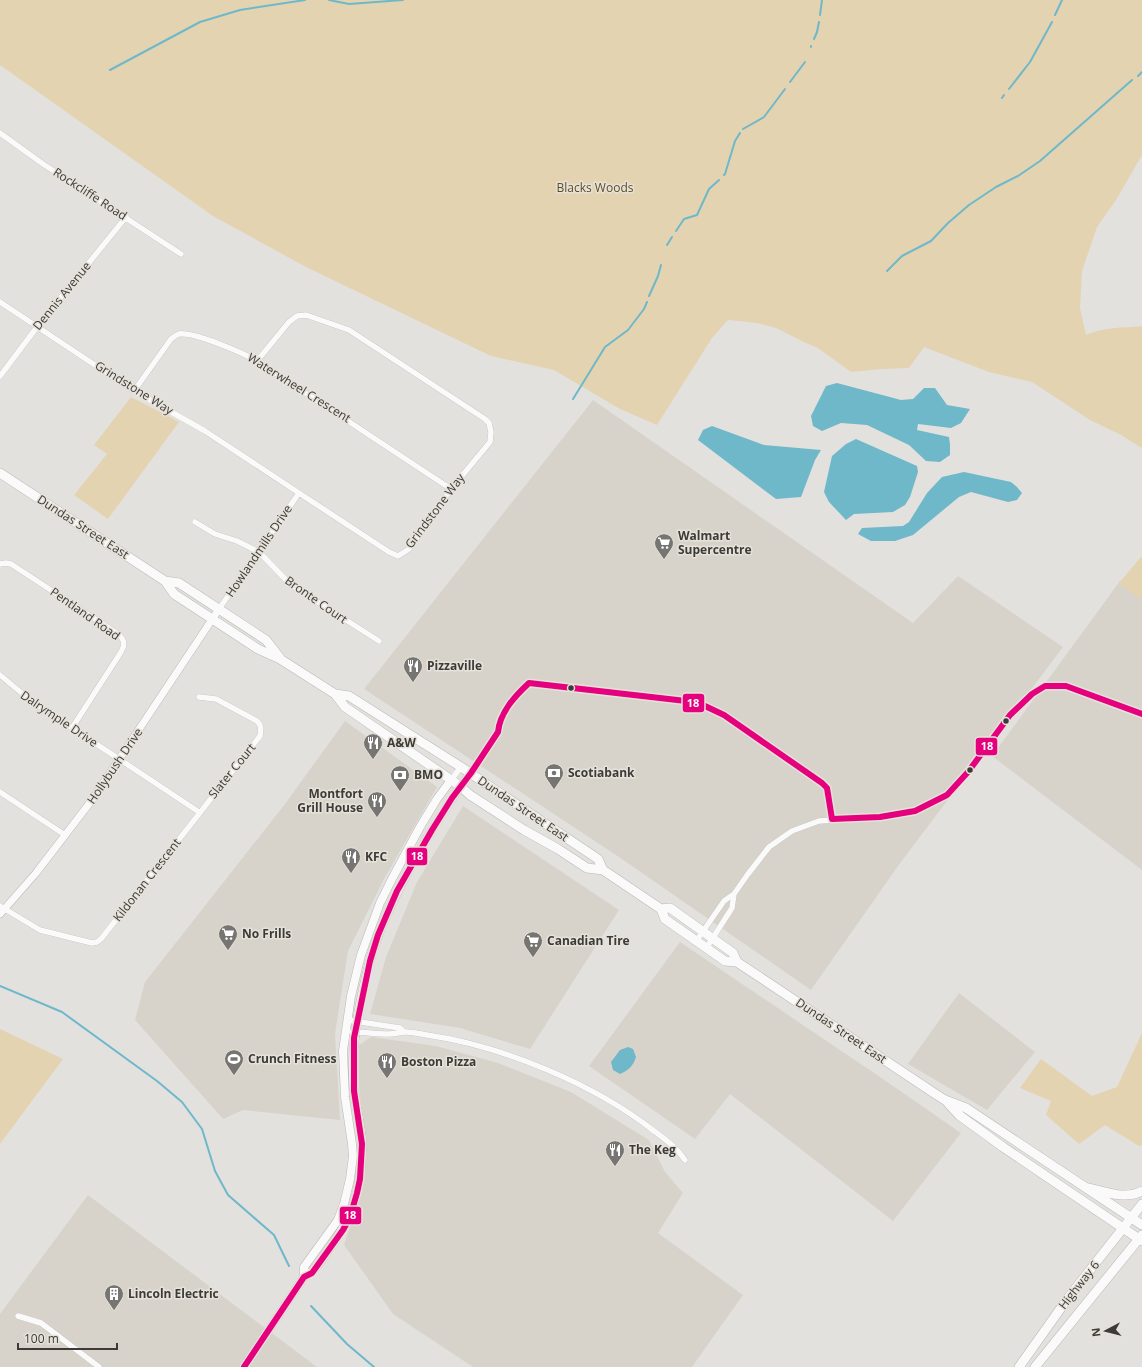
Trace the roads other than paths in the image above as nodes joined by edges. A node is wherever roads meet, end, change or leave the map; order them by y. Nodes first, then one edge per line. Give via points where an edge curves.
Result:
1 (0, 132) edge
2 (126, 217) junction
3 (181, 254) dead end
4 (0, 302) edge
5 (37, 327) junction
6 (258, 361) junction
7 (0, 376) edge
8 (134, 391) junction
9 (0, 473) edge
10 (451, 489) junction
11 (298, 493) junction
12 (195, 522) dead end
13 (259, 552) junction
14 (0, 564) edge
15 (166, 581) junction
16 (219, 609) junction
17 (212, 619) junction
18 (379, 641) dead end
19 (280, 658) junction
20 (0, 676) edge
21 (335, 694) junction
22 (199, 697) dead end
23 (1142, 714) edge
24 (72, 728) junction
25 (120, 760) junction
26 (461, 767) junction
27 (470, 773) junction
28 (451, 780) junction
29 (460, 786) junction
30 (0, 792) edge
31 (199, 812) junction
32 (65, 835) junction
33 (603, 870) junction
34 (734, 894) junction
35 (661, 909) junction
36 (2, 910) edge
37 (703, 930) junction
38 (713, 937) junction
39 (696, 940) junction
40 (707, 947) junction
41 (737, 962) junction
42 (347, 1020) junction
43 (357, 1021) junction
44 (346, 1032) junction
45 (355, 1032) junction
46 (404, 1032) junction
47 (945, 1100) junction
48 (685, 1160) dead end
49 (350, 1182) junction
50 (359, 1185) junction
51 (1089, 1188) junction
52 (1142, 1190) edge
53 (1142, 1204) edge
54 (1132, 1217) junction
55 (1142, 1225) edge
56 (1122, 1228) junction
57 (1141, 1239) edge
58 (323, 1241) junction
59 (331, 1247) junction
60 (304, 1277) junction
61 (18, 1316) dead end
62 (99, 1367) edge
63 (244, 1367) edge
64 (1019, 1367) edge
65 (1035, 1367) edge

1 - 2 street, Rockcliffe Road via 43,164
2 - 3 street, Rockcliffe Road
2 - 5 street, Dennis Avenue
4 - 5 street, Grindstone Way
5 - 7 street, Dennis Avenue
5 - 8 street, Grindstone Way
6 - 8 street, Waterwheel Crescent via 236,350 188,334 178,334 171,339
6 - 10 street, Waterwheel Crescent
6 - 10 street, Grindstone Way via 289,322 296,316 306,315 349,330 485,419 491,432 490,442
8 - 11 street, Grindstone Way via 206,431
9 - 15 main road, Dundas Street East
10 - 11 street, Grindstone Way via 409,549 398,556
11 - 13 street, Howlandmills Drive
12 - 13 street, Bronte Court via 215,534
13 - 16 street, Howlandmills Drive
13 - 18 street, Bronte Court via 291,585
14 - 24 street, Pentland Road via 11,564 118,634 124,642 121,652
15 - 16 main road, Dundas Street East via 179,583
15 - 17 main road, Dundas Street East via 174,594
16 - 17 street, Hollybush Drive
16 - 19 main road, Dundas Street East via 266,640
17 - 19 main road, Dundas Street East via 258,649
17 - 25 street, Hollybush Drive
19 - 21 main road, Dundas Street East
20 - 24 street, Dalrymple Drive
21 - 26 main road, Dundas Street East via 349,696
21 - 28 main road, Dundas Street East via 344,707
22 - 31 street, Slater Court via 216,699 257,721 261,725 261,730 260,736 248,752
23 - 34 street via 1066,686 1045,686 1032,694 1010,715 968,772 947,795 915,811 880,817 820,821 792,831 770,847
24 - 25 street, Dalrymple Drive
25 - 31 street
25 - 32 street, Hollybush Drive
26 - 27 main road, Dundas Street East
26 - 28 street
27 - 29 main road
27 - 33 main road, Dundas Street East via 598,859
28 - 29 main road, Dundas Street East
28 - 42 main road via 420,827 380,902 358,968
29 - 33 main road, Dundas Street East via 524,830 587,868
29 - 43 main road via 432,830 387,912 370,961
30 - 32 street
31 - 36 street, Kildonan Crescent via 97,942 86,942 40,930
32 - 36 street, Hollybush Drive
33 - 35 main road, Dundas Street East
34 - 37 street via 724,901
34 - 38 street via 732,908
35 - 37 main road, Dundas Street East via 670,908
35 - 39 main road, Dundas Street East via 665,919
37 - 38 main road, Dundas Street East
37 - 39 street
38 - 40 street
38 - 41 main road, Dundas Street East via 733,953
39 - 40 main road, Dundas Street East
40 - 41 main road, Dundas Street East via 725,961
41 - 47 main road, Dundas Street East
42 - 43 street
42 - 44 main road
43 - 45 main road
43 - 46 street via 400,1028
44 - 45 street
44 - 49 main road via 343,1051 344,1082 353,1156
45 - 46 street
45 - 50 main road via 353,1085 362,1144
46 - 48 street via 452,1039 534,1065 570,1080 642,1122 678,1149
47 - 51 main road, Dundas Street East via 966,1108
47 - 56 main road, Dundas Street East via 959,1115 1003,1147
49 - 50 main road
49 - 58 main road via 338,1220
50 - 59 main road via 350,1217
51 - 52 main road via 1128,1195
51 - 54 main road, Dundas Street East
53 - 54 main road, Highway 6
54 - 55 main road, Dundas Street East
54 - 56 main road, Highway 6
56 - 57 main road, Dundas Street East
56 - 64 main road, Highway 6
57 - 65 main road, Highway 6
58 - 59 main road
58 - 60 main road via 304,1267
59 - 60 main road via 312,1273
60 - 63 main road
61 - 62 street via 41,1323

